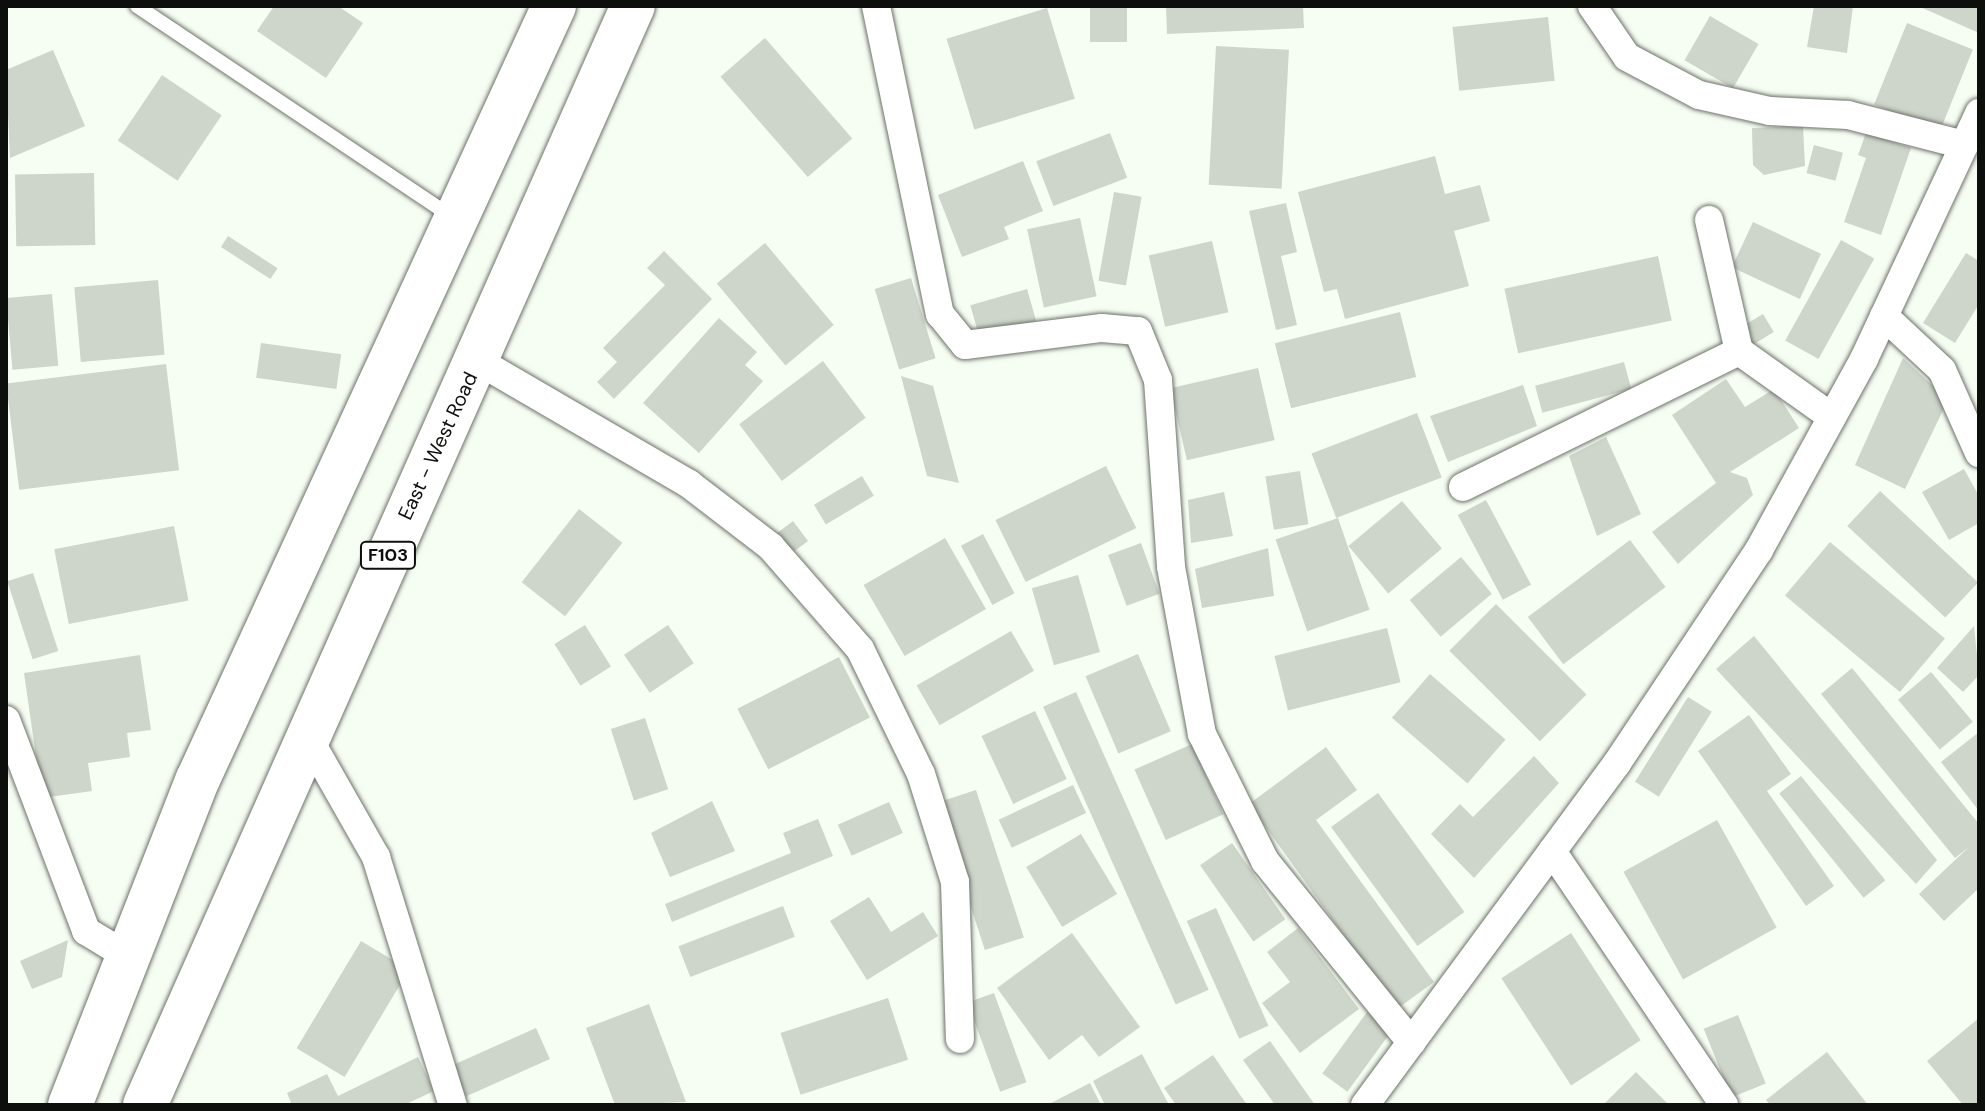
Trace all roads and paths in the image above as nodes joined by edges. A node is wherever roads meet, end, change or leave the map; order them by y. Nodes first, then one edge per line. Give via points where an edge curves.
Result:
1 (137, 6) edge
2 (554, 6) edge
3 (633, 6) edge
4 (876, 6) edge
5 (1592, 6) edge
6 (1979, 113) edge
7 (1964, 145) junction
8 (458, 220) junction
9 (1709, 220) dead end
10 (1884, 316) junction
11 (1739, 351) junction
12 (478, 361) junction
13 (1832, 417) junction
14 (1979, 453) edge
15 (1463, 487) dead end
16 (6, 720) edge
17 (305, 732) junction
18 (1552, 851) junction
19 (124, 954) junction
20 (960, 1039) dead end
21 (1411, 1042) junction
22 (70, 1105) edge
23 (145, 1105) edge
24 (453, 1105) edge
25 (1365, 1105) edge
26 (1724, 1105) edge

1 - 8 lane
2 - 8 main road
3 - 12 main road, East - West Road / F103
4 - 21 street via 940,314 965,345 1102,328 1138,331 1158,380 1171,567 1202,734 1265,861
5 - 7 street via 1627,57 1699,95 1770,111 1848,115
6 - 7 street
7 - 10 street
8 - 19 main road
9 - 11 street
10 - 13 street
10 - 14 street via 1942,370
11 - 13 street
11 - 15 street
12 - 17 main road, East - West Road / F103
12 - 20 street via 689,484 771,547 860,649 921,774 955,882
13 - 18 street via 1759,550
16 - 19 street via 86,931
17 - 23 main road, East - West Road / F103
17 - 24 street via 376,857
18 - 21 street
18 - 26 street
19 - 22 main road
21 - 25 street

